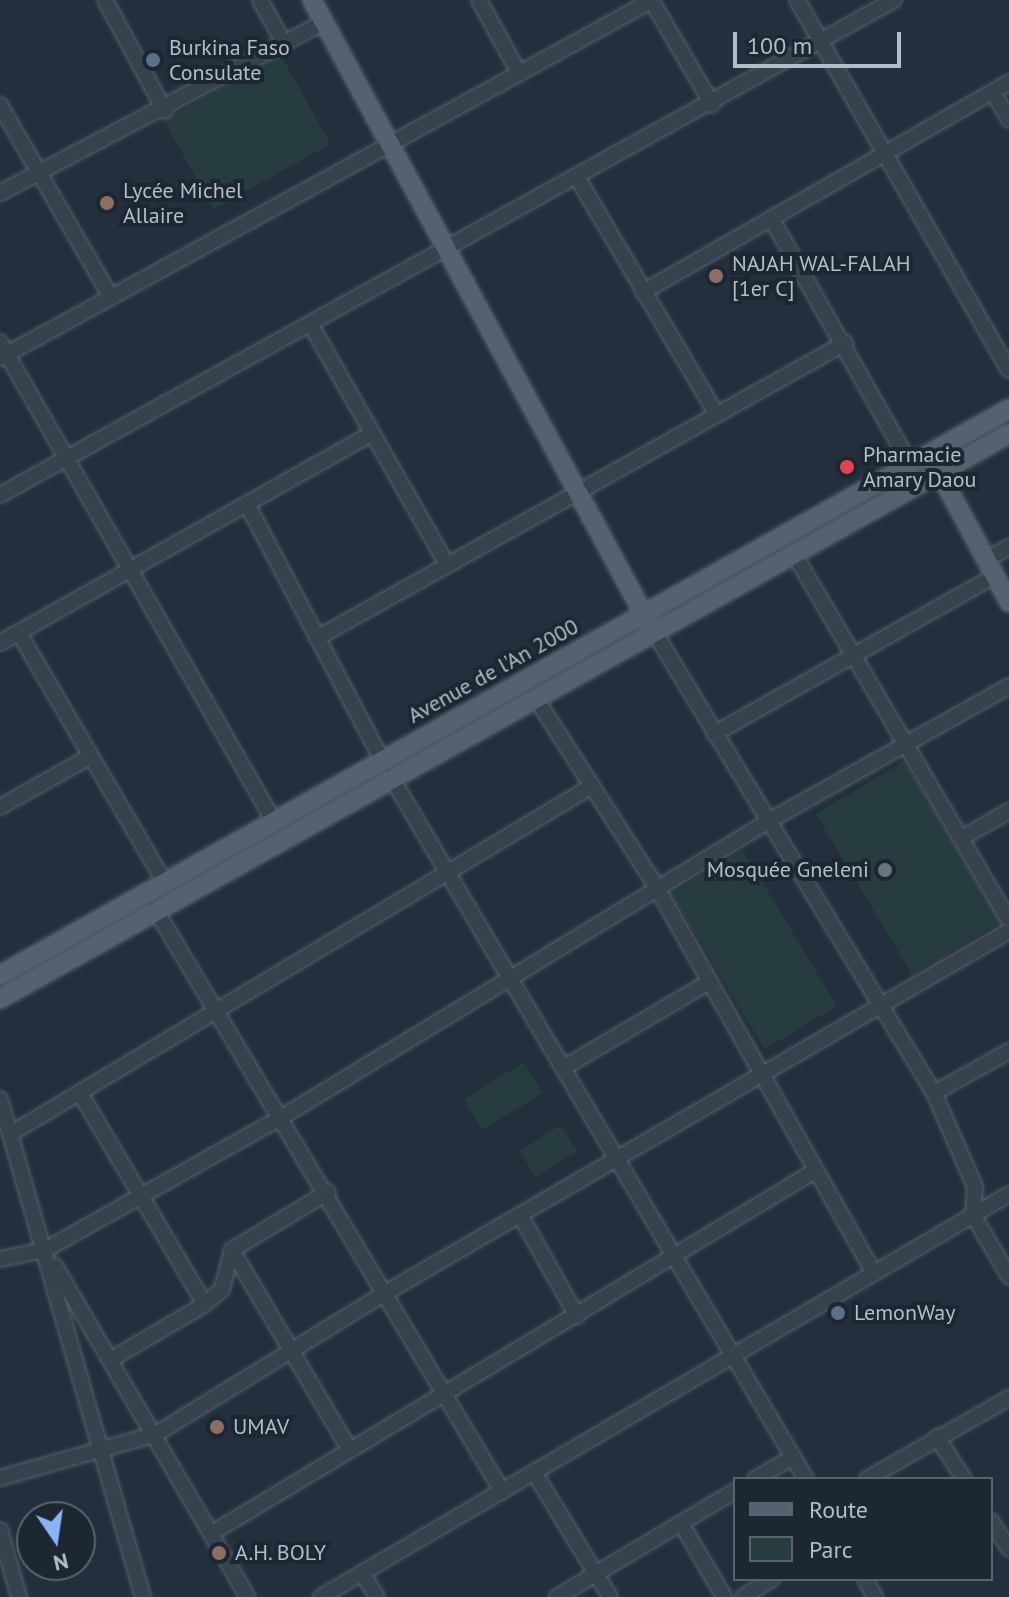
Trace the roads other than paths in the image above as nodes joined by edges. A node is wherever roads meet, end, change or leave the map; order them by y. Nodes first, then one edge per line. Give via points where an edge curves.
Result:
1 (260, 0) edge
2 (312, 0) edge
3 (479, 0) edge
4 (651, 0) edge
5 (797, 0) edge
6 (894, 0) edge
7 (108, 1) edge
8 (324, 22) junction
9 (820, 43) junction
10 (285, 45) junction
11 (519, 73) junction
12 (1009, 82) edge
13 (993, 92) junction
14 (712, 104) junction
15 (0, 105) edge
16 (165, 111) junction
17 (1009, 120) edge
18 (388, 142) junction
19 (883, 154) junction
20 (38, 173) junction
21 (578, 179) junction
22 (0, 193) edge
23 (771, 218) junction
24 (445, 251) junction
25 (643, 292) junction
26 (111, 297) junction
27 (312, 327) junction
28 (845, 343) junction
29 (2, 352) edge
30 (1009, 370) edge
31 (1009, 409) edge
32 (717, 415) junction
33 (372, 433) junction
34 (1009, 434) edge
35 (934, 451) junction
36 (66, 458) junction
37 (911, 465) junction
38 (935, 477) junction
39 (579, 490) junction
40 (0, 495) edge
41 (247, 504) junction
42 (1009, 547) edge
43 (794, 554) junction
44 (447, 565) junction
45 (988, 569) junction
46 (130, 570) junction
47 (1009, 602) edge
48 (648, 622) junction
49 (19, 633) junction
50 (317, 638) junction
51 (0, 643) edge
52 (853, 654) junction
53 (1009, 686) edge
54 (535, 697) junction
55 (714, 734) junction
56 (904, 745) junction
57 (91, 756) junction
58 (382, 760) junction
59 (391, 777) junction
60 (592, 786) junction
61 (0, 807) edge
62 (1009, 811) edge
63 (272, 818) junction
64 (767, 822) junction
65 (962, 838) junction
66 (445, 869) junction
67 (164, 881) junction
68 (657, 888) junction
69 (155, 909) junction
70 (1009, 921) edge
71 (1009, 931) edge
72 (0, 975) edge
73 (510, 978) junction
74 (709, 982) junction
75 (0, 999) edge
76 (879, 1007) junction
77 (218, 1013) junction
78 (1009, 1051) edge
79 (563, 1068) junction
80 (761, 1075) junction
81 (80, 1093) junction
82 (934, 1093) junction
83 (0, 1099) edge
84 (282, 1117) junction
85 (12, 1133) junction
86 (618, 1160) junction
87 (815, 1171) junction
88 (328, 1192) junction
89 (142, 1193) junction
90 (1009, 1194) edge
91 (520, 1215) junction
92 (973, 1215) junction
93 (45, 1250) junction
94 (232, 1250) junction
95 (675, 1258) junction
96 (0, 1259) edge
97 (874, 1273) junction
98 (1009, 1276) edge
99 (387, 1292) junction
100 (205, 1304) junction
101 (577, 1316) junction
102 (291, 1353) junction
103 (733, 1356) junction
104 (110, 1360) junction
105 (446, 1393) junction
106 (1009, 1398) edge
107 (156, 1434) junction
108 (937, 1437) junction
109 (350, 1450) junction
110 (101, 1452) junction
111 (793, 1457) junction
112 (534, 1472) junction
113 (758, 1477) edge
114 (805, 1477) edge
115 (870, 1477) edge
116 (963, 1477) edge
117 (0, 1478) edge
118 (502, 1491) junction
119 (733, 1492) edge
120 (681, 1523) junction
121 (993, 1524) edge
122 (0, 1532) edge
123 (212, 1533) junction
124 (1009, 1549) edge
125 (362, 1573) junction
126 (596, 1574) junction
127 (769, 1581) edge
128 (19, 1597) edge
129 (143, 1597) edge
130 (248, 1597) edge
131 (321, 1597) edge
132 (377, 1597) edge
133 (557, 1597) edge
134 (610, 1597) edge
135 (724, 1597) edge
136 (743, 1597) edge

1 - 10 street
2 - 8 main road
3 - 11 street
4 - 11 street
4 - 14 street
5 - 9 street
6 - 9 street
7 - 16 street
8 - 10 street
8 - 18 main road
9 - 14 street
9 - 19 street
10 - 16 street
11 - 18 street
12 - 13 street
13 - 17 street
13 - 19 street
14 - 21 street
15 - 20 street
16 - 20 street
18 - 24 main road
18 - 26 street
19 - 23 street
19 - 30 street
20 - 22 street
20 - 26 street
21 - 24 street
21 - 25 street
23 - 25 street
23 - 28 street
24 - 27 street
24 - 39 main road
25 - 32 street
26 - 29 street
27 - 33 street
27 - 36 street
28 - 32 street
28 - 37 street
29 - 36 street
31 - 35 main road, Avenue de l'An 2000
32 - 39 street
33 - 41 street
33 - 44 street
34 - 38 main road, Avenue de l'An 2000
35 - 37 main road, Avenue de l'An 2000
35 - 38 main road
36 - 40 street
36 - 46 street
37 - 48 main road, Avenue de l'An 2000
38 - 43 main road, Avenue de l'An 2000
38 - 45 main road
39 - 44 street
39 - 48 main road
41 - 46 street
41 - 50 street
42 - 45 street
43 - 48 main road, Avenue de l'An 2000
43 - 52 street
44 - 50 street
45 - 47 main road
45 - 52 street
46 - 49 street
46 - 63 street
48 - 54 main road, Avenue de l'An 2000
48 - 55 street
48 - 58 main road, Avenue de l'An 2000
49 - 51 street
49 - 57 street
50 - 58 street
52 - 55 street
52 - 56 street
53 - 56 street
54 - 59 main road, Avenue de l'An 2000
54 - 60 street
55 - 64 street
56 - 64 street
56 - 65 street
57 - 61 street
57 - 67 street
58 - 63 main road, Avenue de l'An 2000
59 - 66 street
59 - 69 main road, Avenue de l'An 2000
60 - 66 street
60 - 68 street
62 - 65 street
63 - 67 main road, Avenue de l'An 2000
64 - 68 street
64 - 76 street
65 - 70 street
66 - 73 street
66 - 77 street
67 - 72 main road, Avenue de l'An 2000
68 - 73 street
68 - 74 street
69 - 75 main road, Avenue de l'An 2000
69 - 77 street
71 - 76 street
73 - 79 street
73 - 84 street
74 - 79 street
74 - 80 street
76 - 80 street
76 - 82 street
77 - 81 street
77 - 84 street
78 - 82 street
79 - 86 street
80 - 86 street
80 - 87 street
81 - 85 street
81 - 89 street
82 - 92 street via 975,1187
83 - 85 street
84 - 88 street
84 - 89 street
85 - 93 street
86 - 91 street
86 - 95 street
87 - 95 street
87 - 97 street
88 - 94 street
88 - 99 street
89 - 93 street
89 - 100 street
90 - 92 street
91 - 99 street
91 - 101 street
92 - 97 street
92 - 98 street
93 - 96 street
93 - 104 street
93 - 110 street
94 - 100 street via 222,1289
94 - 102 street
95 - 101 street
95 - 103 street
97 - 103 street
99 - 102 street
99 - 105 street
100 - 104 street
101 - 105 street
102 - 107 street
102 - 109 street
103 - 111 street
103 - 112 street
104 - 107 street
105 - 109 street
105 - 118 street
106 - 108 street
107 - 110 street
107 - 123 street
108 - 115 street
108 - 116 street
109 - 123 street
110 - 117 street
110 - 129 street
111 - 113 street
111 - 114 street
112 - 118 street
112 - 126 street
118 - 125 street
119 - 120 street
120 - 126 street
120 - 135 street
121 - 124 street
122 - 128 street
123 - 130 street
125 - 131 street
125 - 132 street
126 - 133 street
126 - 134 street
127 - 136 street

